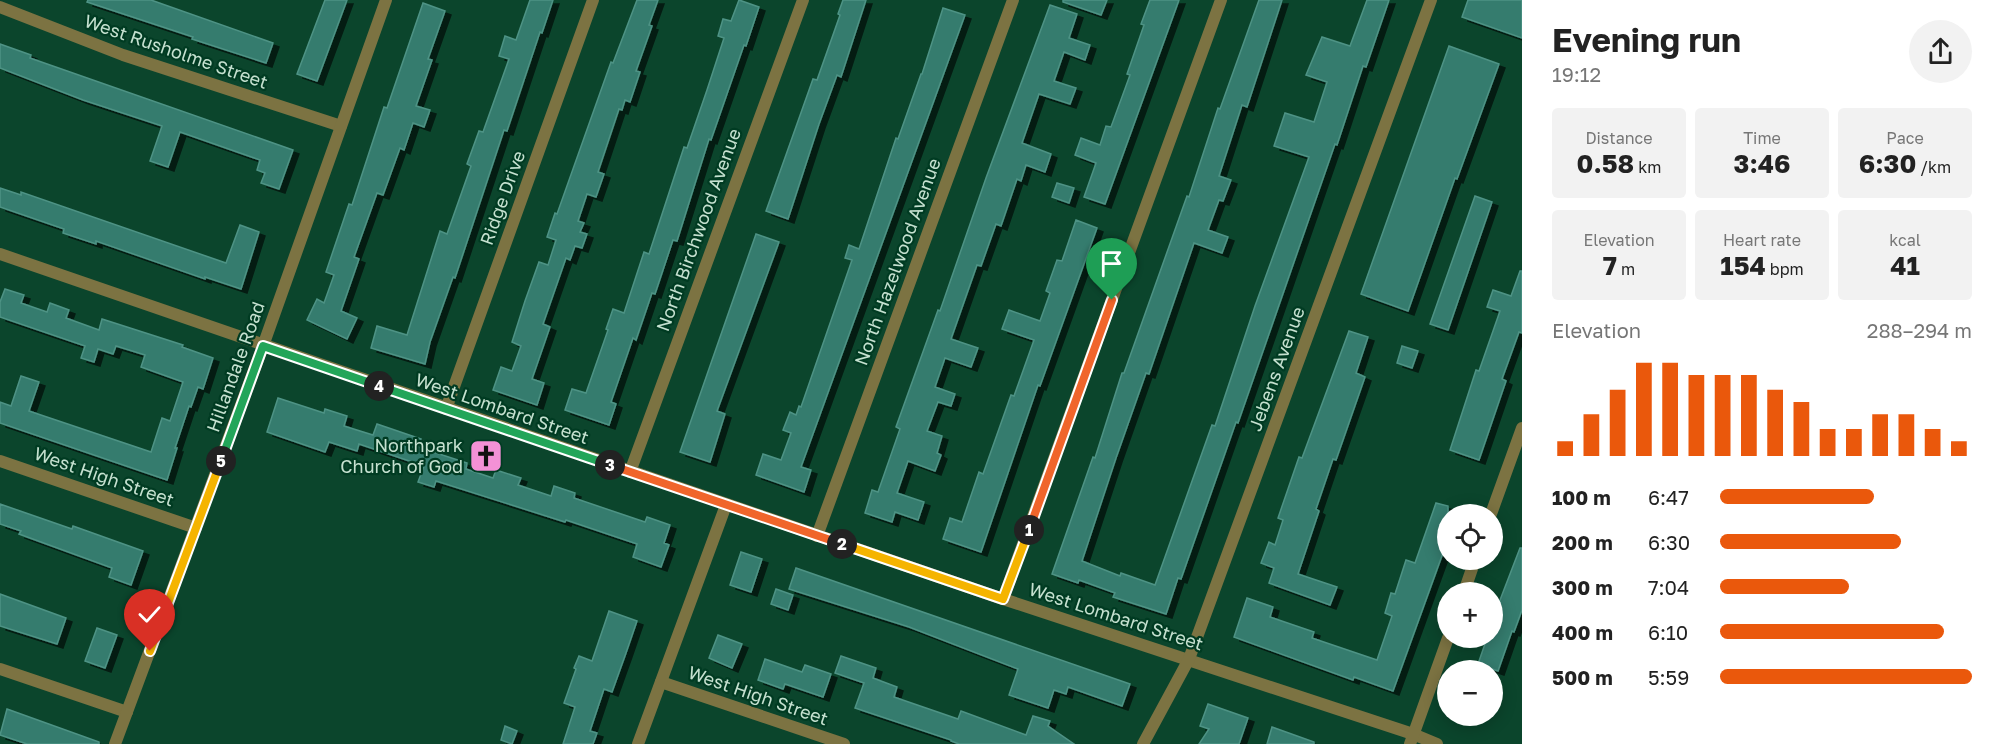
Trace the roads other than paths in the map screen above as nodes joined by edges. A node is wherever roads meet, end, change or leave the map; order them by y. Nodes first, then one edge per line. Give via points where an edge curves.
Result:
1 (386, 0) edge
2 (593, 0) edge
3 (803, 0) edge
4 (1013, 0) edge
5 (1221, 0) edge
6 (1431, 0) edge
7 (0, 7) edge
8 (341, 126) junction
9 (0, 254) edge
10 (263, 346) junction
11 (446, 409) junction
12 (1522, 428) edge
13 (0, 461) edge
14 (630, 472) junction
15 (1495, 504) edge
16 (726, 505) junction
17 (196, 528) junction
18 (817, 536) junction
19 (1003, 599) junction
20 (1444, 648) edge
21 (1189, 659) junction
22 (0, 669) edge
23 (661, 682) junction
24 (127, 712) junction
25 (1412, 739) edge
26 (116, 744) edge
27 (638, 744) edge
28 (844, 744) edge
29 (1143, 744) edge
30 (1437, 744) edge

1 - 8 street, Hillandale Road
2 - 11 street, Ridge Drive
3 - 14 street, North Birchwood Avenue
4 - 18 street, North Hazelwood Avenue
5 - 19 street
6 - 21 street, Jebens Avenue
7 - 8 street, West Rusholme Street via 123,55
8 - 10 street, Hillandale Road
9 - 10 street, West Lombard Street
10 - 11 street, West Lombard Street
10 - 17 street, Hillandale Road
11 - 14 street, West Lombard Street
12 - 15 street
13 - 17 street, West High Street
14 - 16 street, West Lombard Street
16 - 18 street, West Lombard Street
16 - 23 street
17 - 24 street, Hillandale Road
18 - 19 street, West Lombard Street
19 - 21 street, West Lombard Street
20 - 25 street
21 - 25 street, West Lombard Street
21 - 29 street, Jebens Avenue
22 - 24 street
23 - 27 street
23 - 28 street, West High Street
24 - 26 street, Hillandale Road
25 - 30 street, West Lombard Street

